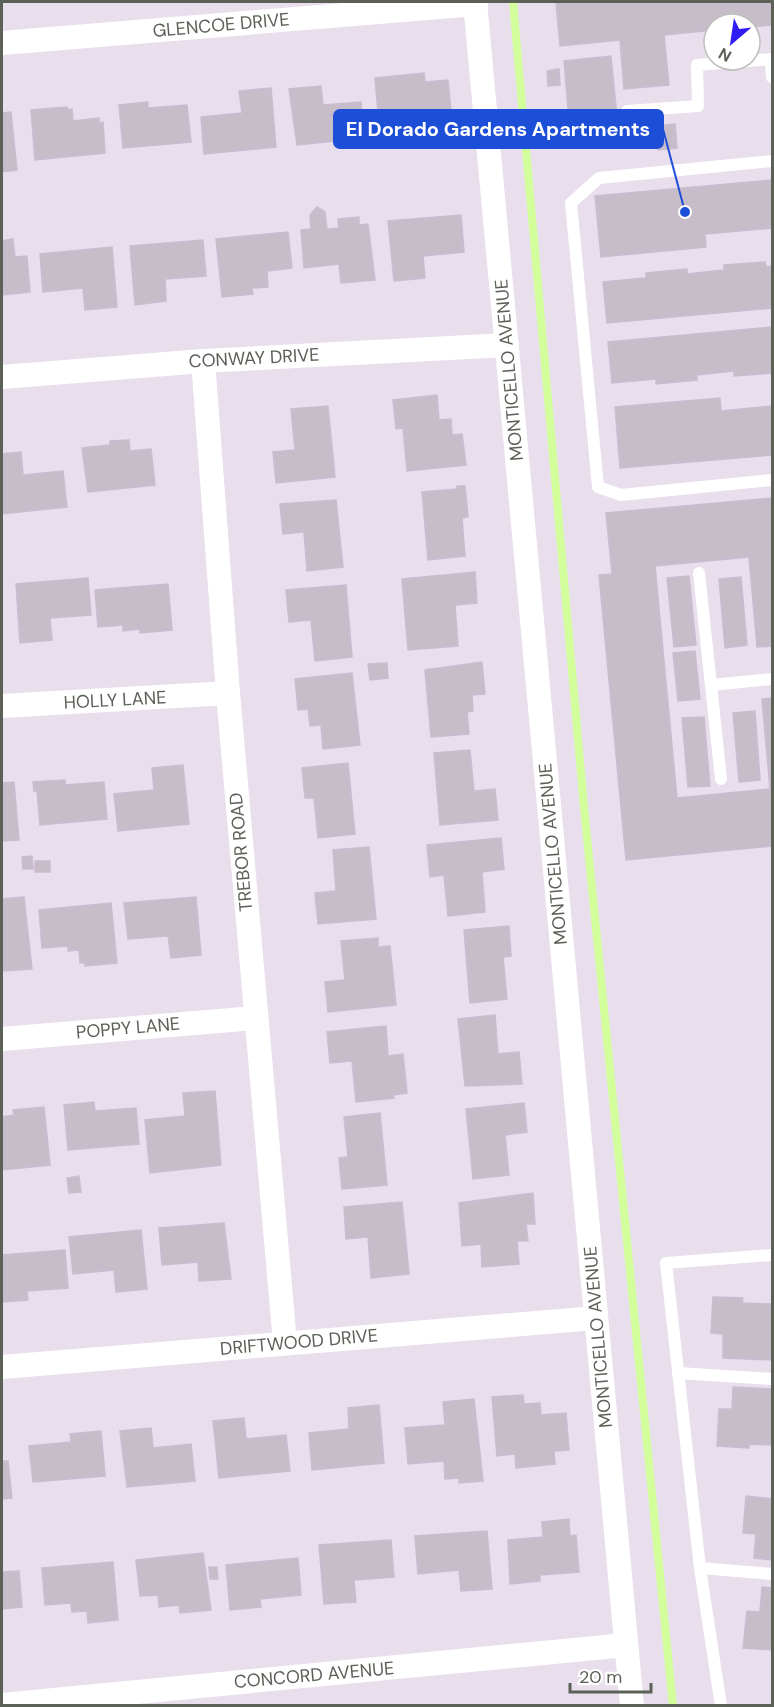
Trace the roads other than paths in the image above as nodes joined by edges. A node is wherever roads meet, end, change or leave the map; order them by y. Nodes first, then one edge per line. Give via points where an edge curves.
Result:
1 (476, 3) edge
2 (2, 43) edge
3 (772, 59) edge
4 (772, 77) edge
5 (627, 111) dead end
6 (772, 161) edge
7 (507, 345) junction
8 (203, 361) junction
9 (2, 377) edge
10 (772, 480) edge
11 (699, 573) dead end
12 (772, 679) edge
13 (711, 685) junction
14 (228, 693) junction
15 (2, 706) edge
16 (722, 779) dead end
17 (255, 1018) junction
18 (2, 1039) edge
19 (772, 1255) edge
20 (596, 1318) junction
21 (285, 1343) junction
22 (2, 1367) edge
23 (678, 1373) junction
24 (772, 1379) edge
25 (700, 1568) junction
26 (772, 1574) edge
27 (626, 1645) junction
28 (2, 1704) edge
29 (632, 1706) edge
30 (721, 1706) edge

1 - 2 street, GLENCOE DRIVE
1 - 7 street, MONTICELLO AVENUE
3 - 4 lane
3 - 5 lane via 697,65 698,106
6 - 10 lane via 599,178 571,202 598,487 621,495
7 - 8 street, CONWAY DRIVE
7 - 20 street, MONTICELLO AVENUE
8 - 9 street, CONWAY DRIVE
8 - 14 street, TREBOR ROAD
11 - 13 lane
12 - 13 lane
13 - 16 lane
14 - 15 street, HOLLY LANE
14 - 17 street, TREBOR ROAD
17 - 18 street, POPPY LANE
17 - 21 street, TREBOR ROAD
19 - 23 lane via 666,1263
20 - 21 street, DRIFTWOOD DRIVE
20 - 27 street, MONTICELLO AVENUE
21 - 22 street, DRIFTWOOD DRIVE
23 - 24 lane
23 - 25 lane
25 - 26 lane
25 - 30 lane
27 - 28 street, CONCORD AVENUE
27 - 29 street, MONTICELLO AVENUE

